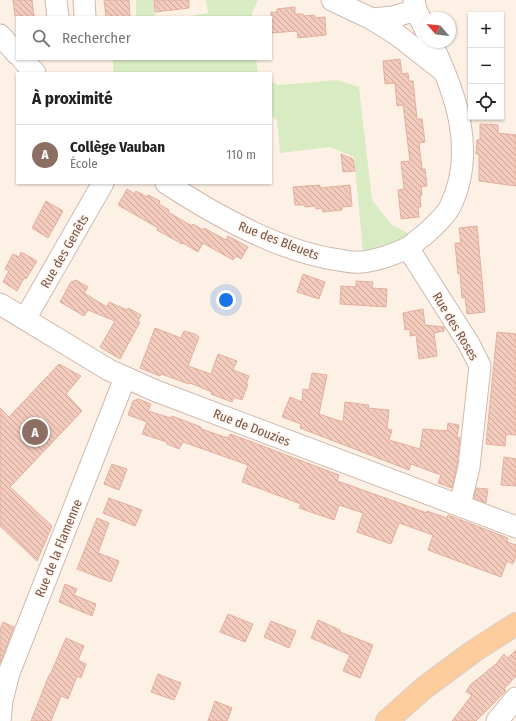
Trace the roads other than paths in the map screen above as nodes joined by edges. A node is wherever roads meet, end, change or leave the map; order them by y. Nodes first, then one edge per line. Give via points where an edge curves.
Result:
1 (56, 0) edge
2 (84, 0) edge
3 (332, 0) edge
4 (58, 16) edge
5 (85, 16) edge
6 (372, 19) junction
7 (420, 22) edge
8 (420, 24) edge
9 (0, 34) edge
10 (396, 34) junction
11 (434, 48) edge
12 (16, 53) edge
13 (23, 60) edge
14 (34, 72) edge
15 (446, 73) junction
16 (102, 184) edge
17 (168, 184) edge
18 (408, 248) junction
19 (0, 304) edge
20 (25, 319) junction
21 (125, 378) junction
22 (460, 505) junction
23 (516, 527) edge
24 (516, 624) edge
25 (516, 698) edge
26 (0, 721) edge
27 (387, 721) edge
28 (497, 721) edge

1 - 4 street
2 - 5 street
3 - 6 street
6 - 7 street via 394,17
6 - 10 street
8 - 10 street via 412,32
9 - 12 street
10 - 15 street
11 - 15 street, Rue des Bleuets
13 - 14 street
15 - 18 street, Rue des Bleuets via 461,121 460,180 449,208 430,230
16 - 20 street, Rue des Genêts
17 - 18 street, Rue des Bleuets via 245,228 323,258 359,262 381,258
18 - 22 street, Rue des Roses via 469,344 480,366 469,467
19 - 20 street, Rue de Douzies
20 - 21 street, Rue de Douzies
21 - 22 street, Rue de Douzies
21 - 26 street, Rue de la Flamenne via 9,673
22 - 23 street, Rue de Douzies
24 - 27 main road via 424,688
25 - 28 street

